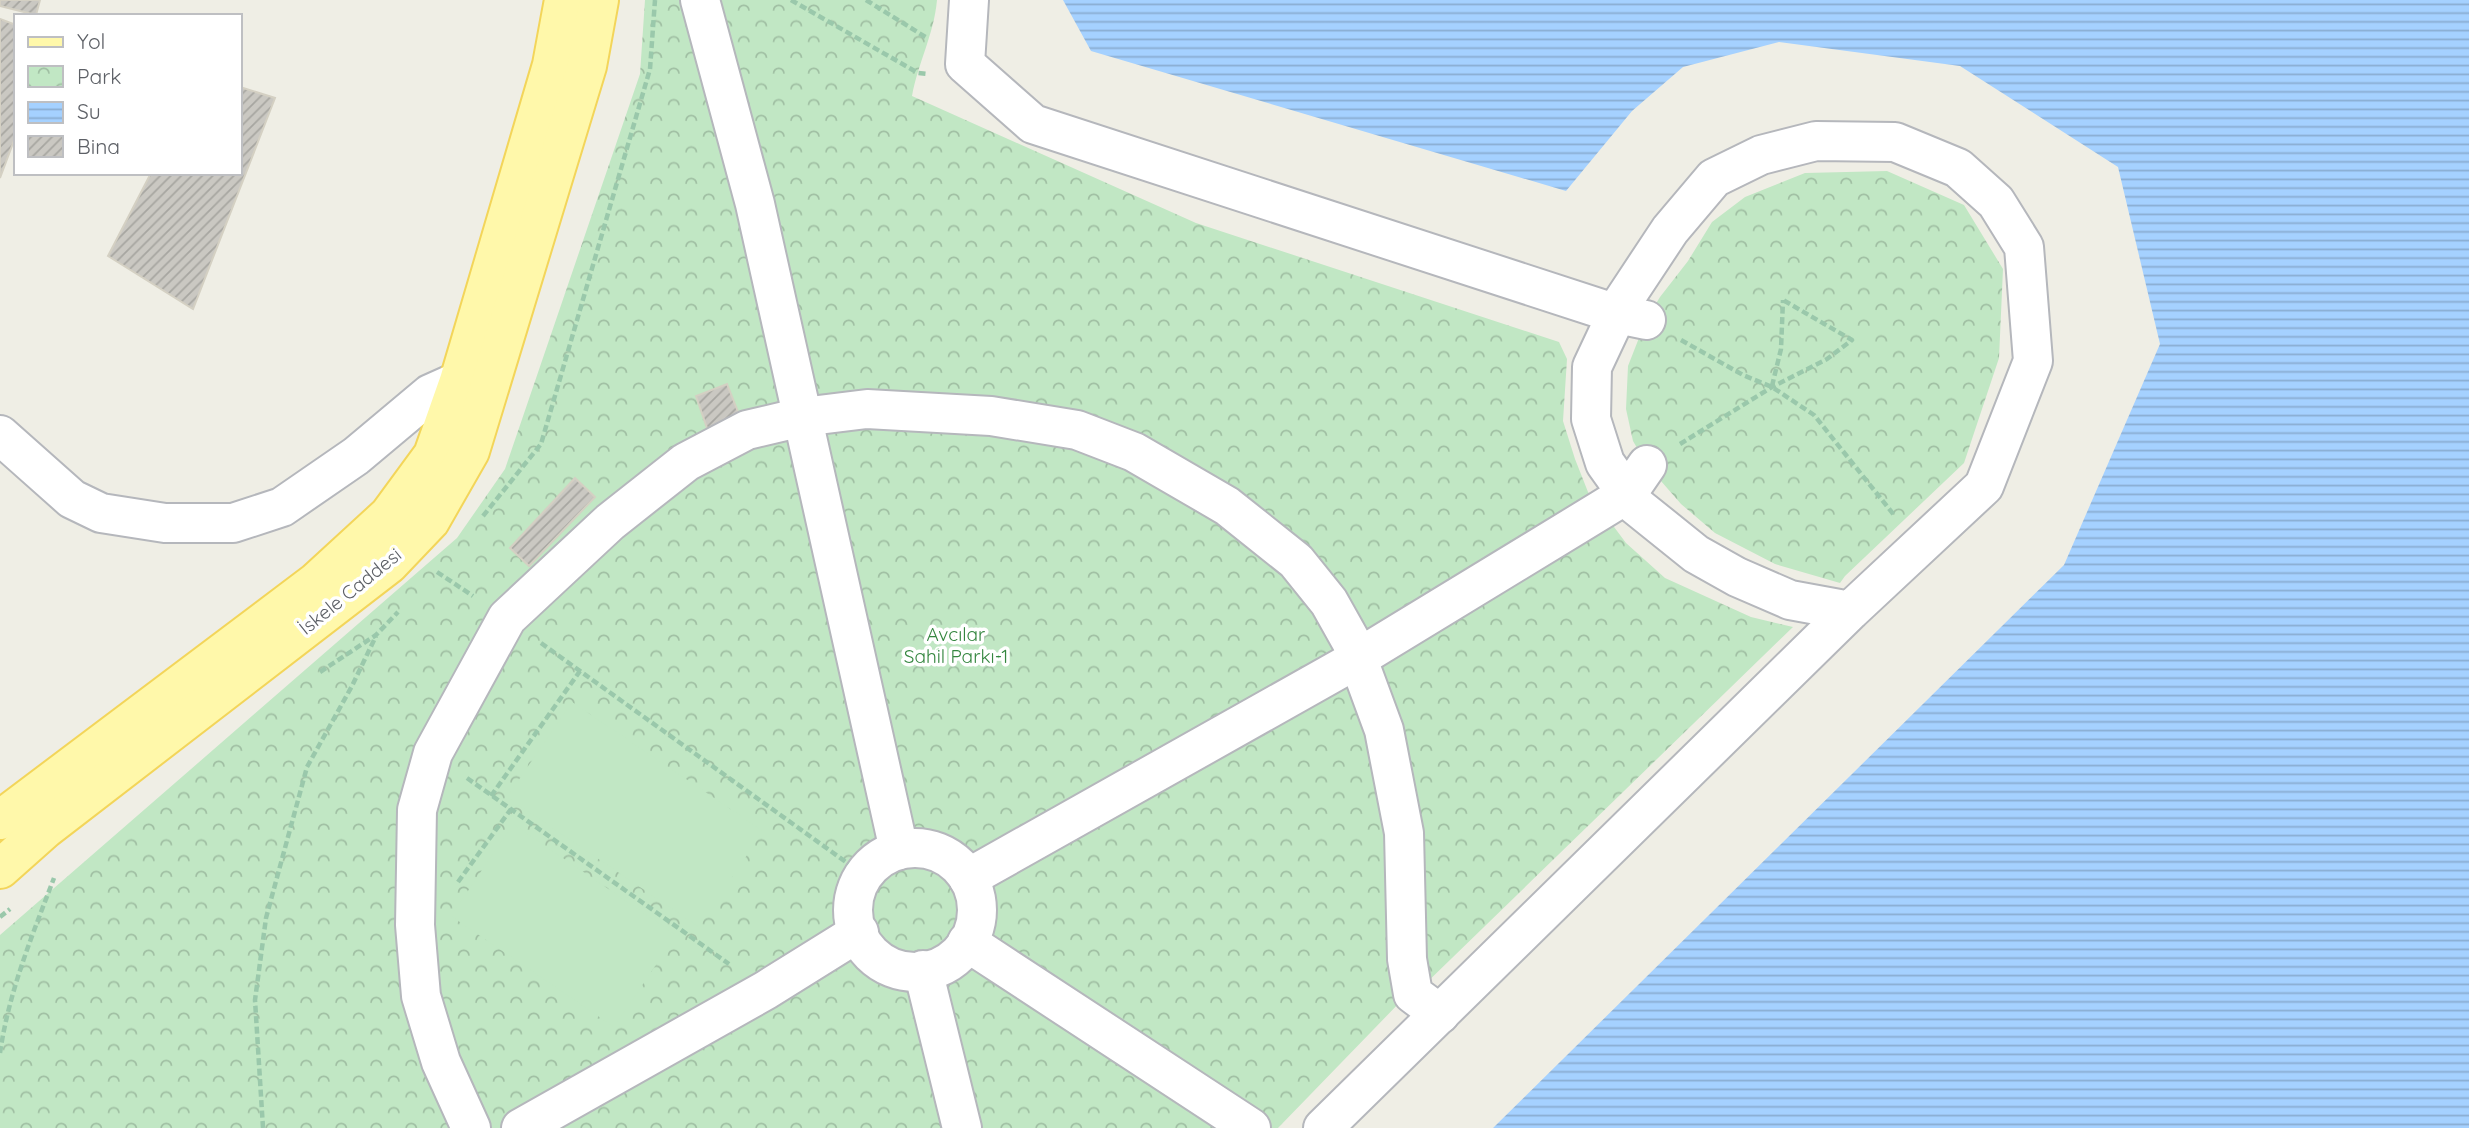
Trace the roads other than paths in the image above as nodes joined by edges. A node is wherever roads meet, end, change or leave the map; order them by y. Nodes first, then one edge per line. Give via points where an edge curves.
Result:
1 (564, 0) edge
2 (599, 0) edge
3 (700, 0) edge
4 (969, 0) edge
5 (1632, 317) junction
6 (474, 385) junction
7 (803, 417) junction
8 (0, 435) edge
9 (1637, 480) junction
10 (1850, 611) junction
11 (1358, 657) junction
12 (0, 820) edge
13 (900, 850) junction
14 (0, 869) edge
15 (968, 878) junction
16 (859, 932) junction
17 (967, 942) junction
18 (923, 970) junction
19 (1440, 1014) junction
20 (471, 1128) edge
21 (521, 1128) edge
22 (962, 1128) edge
23 (1251, 1128) edge
24 (1324, 1128) edge

1 - 6 main road, İskele Caddesi
2 - 6 main road, İskele Caddesi via 587,66
3 - 7 street via 755,204
4 - 5 street via 965,64 1033,124
5 - 9 street via 1592,367 1591,419 1605,463
5 - 10 street via 1623,301 1670,230 1714,178 1761,155 1816,141 1895,142 1958,168 1996,202 2024,247 2033,361 1984,486 1908,537
6 - 8 street via 430,394 356,456 282,507 233,523 165,523 101,513 72,499
6 - 12 main road, İskele Caddesi via 433,455 389,515 316,582
6 - 14 main road, İskele Caddesi via 470,451 430,521 389,564 55,820
7 - 11 street via 867,409 991,416 1077,430 1134,452 1227,506 1296,562 1329,603
7 - 13 street
7 - 20 street via 747,430 686,462 611,522 507,618 433,753 417,810 415,925 421,996 441,1062
9 - 10 street via 1635,505 1696,554 1790,600
9 - 11 street
10 - 19 street
11 - 15 street
11 - 19 street via 1384,730 1404,833 1407,959 1413,994
13 - 15 street via 930,849 949,857
13 - 16 street via 890,852 864,875 854,899
15 - 17 street via 977,908
16 - 18 street via 873,956 891,967
16 - 21 street via 766,990
17 - 18 street via 951,960
17 - 23 street
18 - 22 street
19 - 24 street

